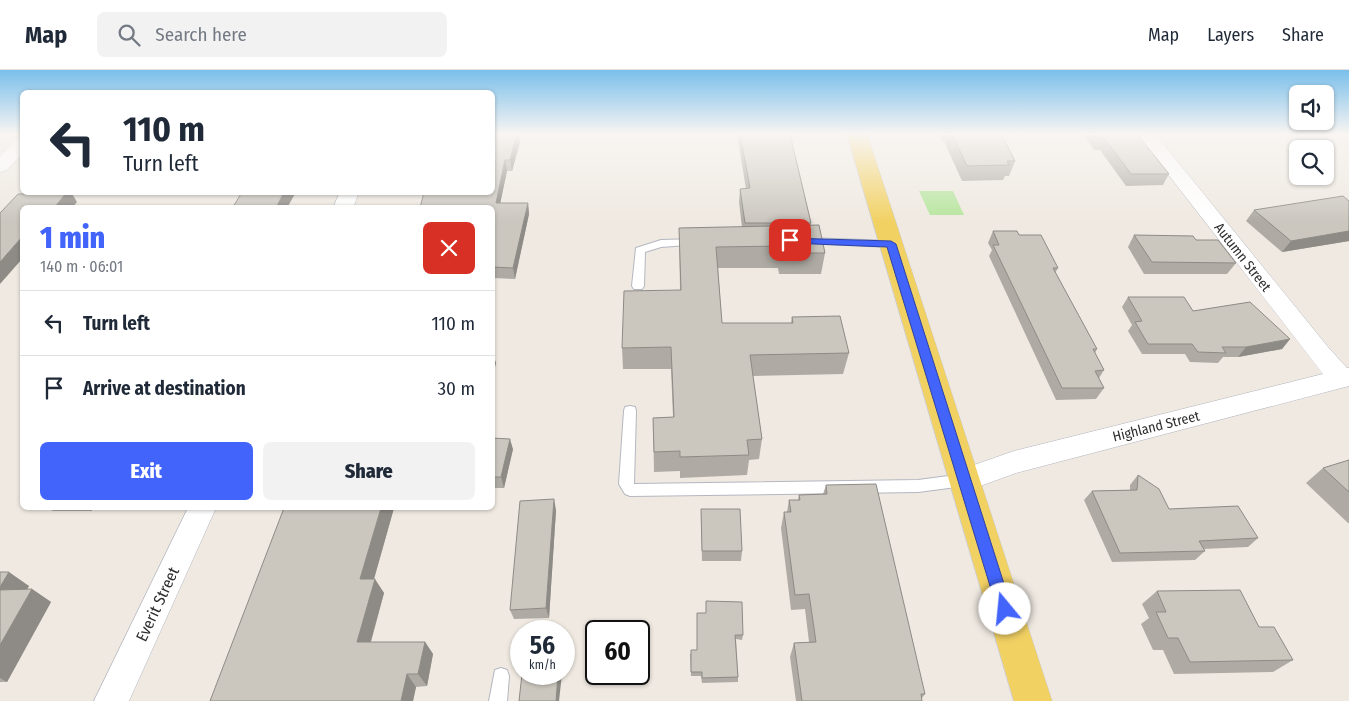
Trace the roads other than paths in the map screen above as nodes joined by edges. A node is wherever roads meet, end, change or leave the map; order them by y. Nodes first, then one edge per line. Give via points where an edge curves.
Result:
1 (866, 163) edge
2 (1169, 163) edge
3 (798, 241) edge
4 (702, 242) edge
5 (891, 244) junction
6 (638, 286) dead end
7 (1346, 378) edge
8 (630, 411) dead end
9 (964, 480) junction
10 (201, 510) edge
11 (501, 676) dead end
12 (111, 701) edge
13 (498, 701) edge
14 (1033, 701) edge

1 - 5 main road
2 - 7 street, Autumn Street via 1319,353
3 - 5 lane
4 - 6 lane via 664,243 640,250
5 - 9 main road
7 - 9 street, Highland Street via 1014,462
8 - 9 lane via 626,484 630,490 918,486
9 - 14 main road
10 - 12 street, Everit Street
11 - 13 lane

